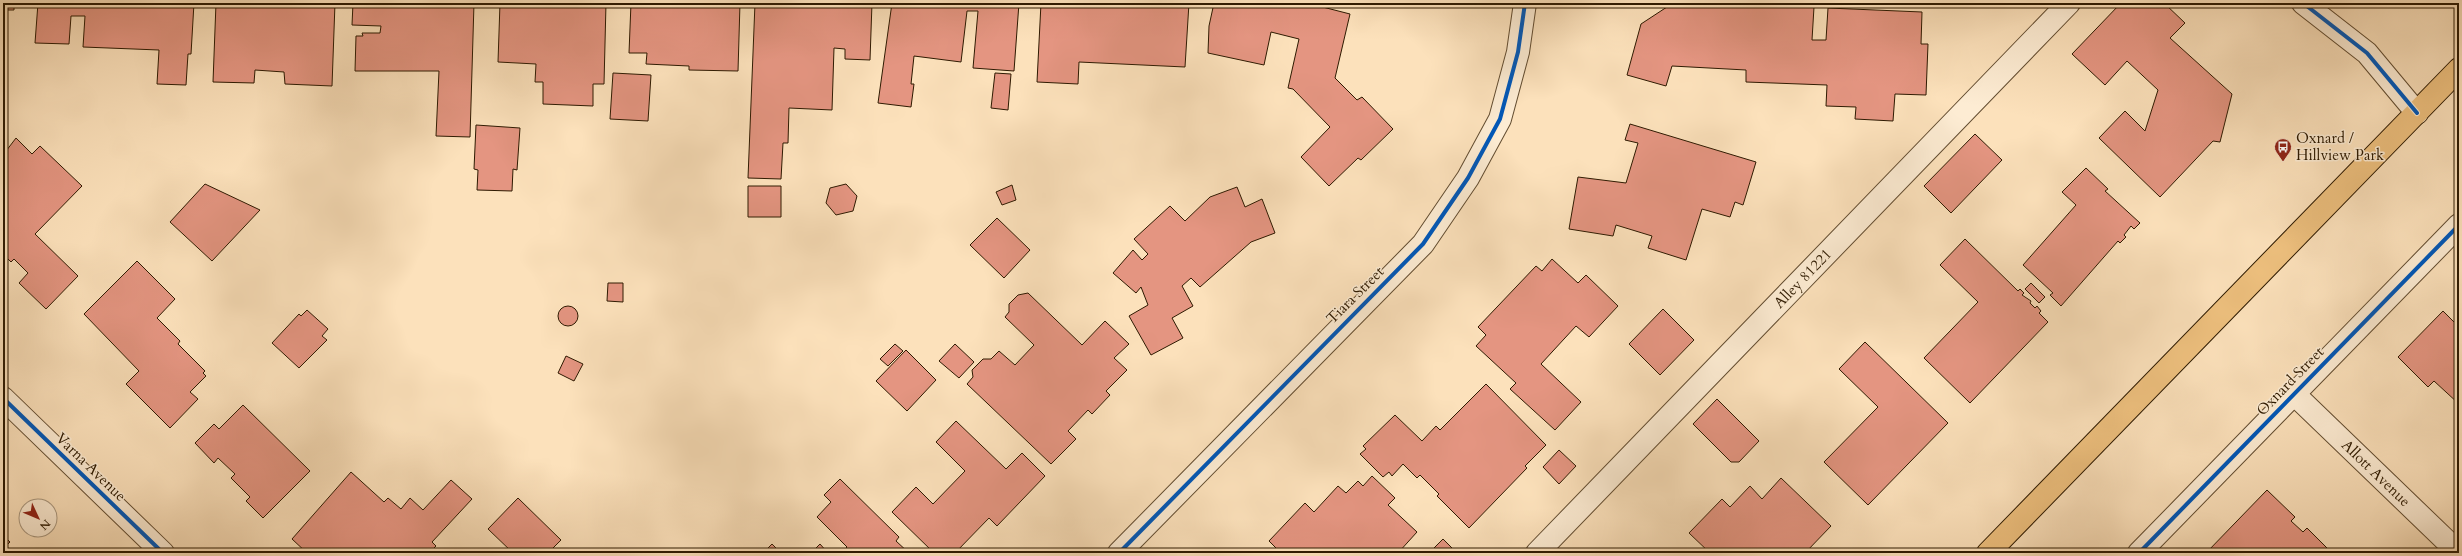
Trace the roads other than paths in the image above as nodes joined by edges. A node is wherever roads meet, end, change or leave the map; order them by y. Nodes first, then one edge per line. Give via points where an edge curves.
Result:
1 (1526, 3) edge
2 (2069, 3) edge
3 (2303, 3) edge
4 (2459, 69) edge
5 (2417, 112) junction
6 (2459, 225) edge
7 (2294, 394) junction
8 (3, 398) edge
9 (163, 553) edge
10 (1119, 553) edge
11 (1537, 553) edge
12 (1988, 553) edge
13 (2139, 553) edge
14 (2459, 553) edge

1 - 10 street, Tiara Street via 1518,52 1500,119 1468,178 1423,244
2 - 11 street, Alley 81221
3 - 5 street via 2367,53
4 - 5 main road
5 - 12 main road
6 - 7 street, Oxnard Street
7 - 13 street, Oxnard Street
7 - 14 street, Allott Avenue
8 - 9 street, Varna Avenue

